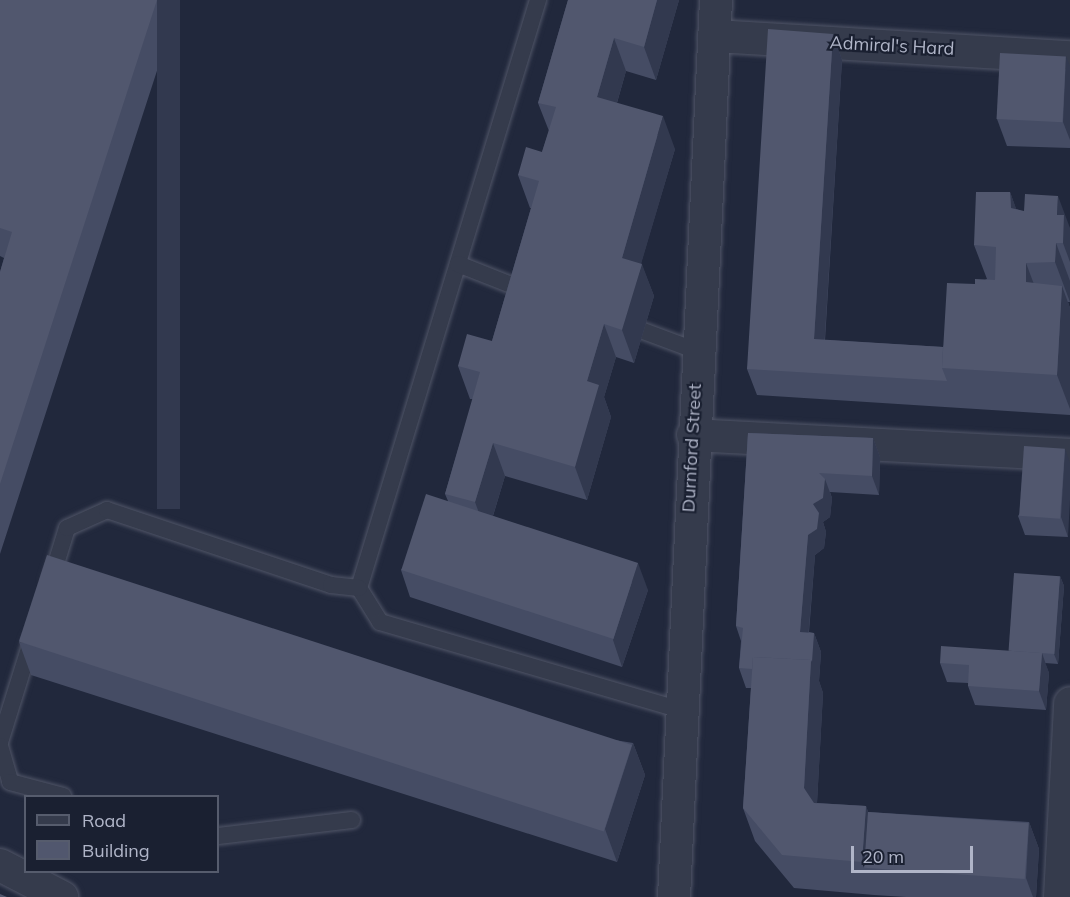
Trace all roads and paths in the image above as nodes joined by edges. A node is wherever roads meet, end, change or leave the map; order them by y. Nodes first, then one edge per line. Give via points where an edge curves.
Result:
1 (538, 0) edge
2 (716, 0) edge
3 (714, 36) junction
4 (1070, 57) edge
5 (458, 264) junction
6 (549, 299) edge
7 (602, 316) edge
8 (697, 351) junction
9 (693, 435) junction
10 (1070, 455) edge
11 (358, 588) junction
12 (46, 596) edge
13 (39, 619) edge
14 (681, 710) junction
15 (1070, 717) edge
16 (1, 738) edge
17 (59, 795) edge
18 (352, 820) dead end
19 (219, 836) edge
20 (0, 865) edge
21 (54, 895) edge
22 (674, 897) edge
23 (1060, 897) edge

1 - 5 lane
2 - 3 street, Durnford Street
3 - 4 street, Admiral's Hard
3 - 8 street, Durnford Street
5 - 6 lane
5 - 11 lane
7 - 8 lane
8 - 9 street, Durnford Street
9 - 10 street
9 - 14 street, Durnford Street
11 - 12 lane via 331,585 107,510 67,528
11 - 14 lane via 380,622
13 - 16 lane
14 - 22 street, Durnford Street
15 - 23 street
16 - 17 lane via 10,782
18 - 19 lane
20 - 21 street

